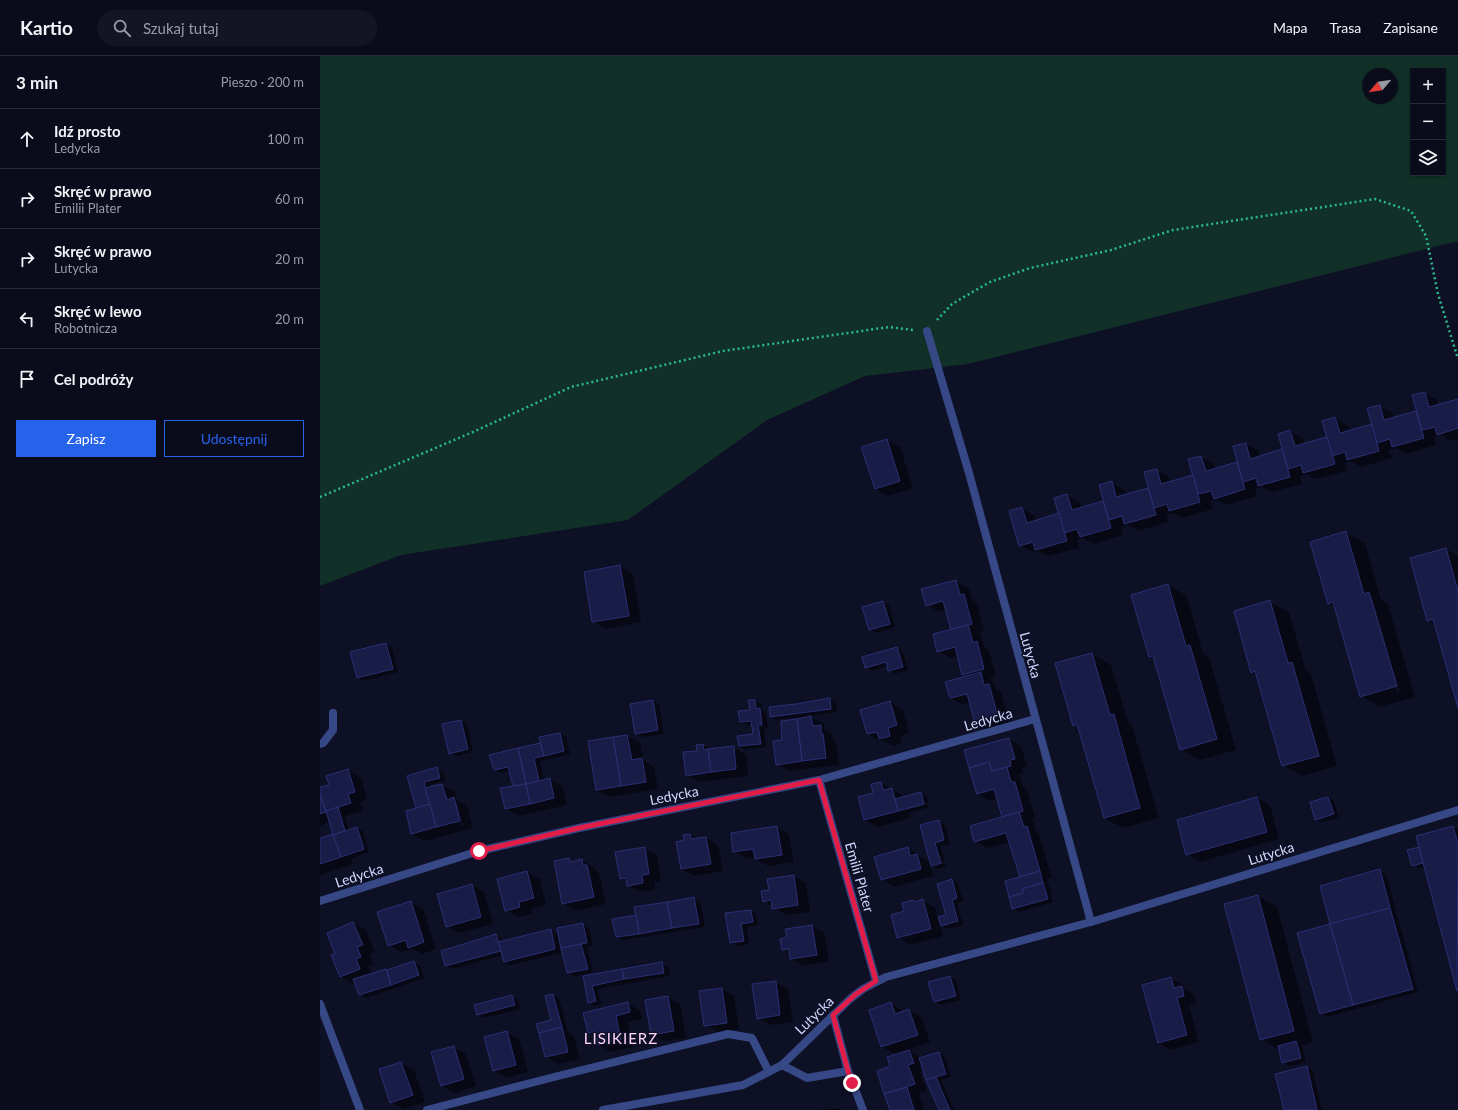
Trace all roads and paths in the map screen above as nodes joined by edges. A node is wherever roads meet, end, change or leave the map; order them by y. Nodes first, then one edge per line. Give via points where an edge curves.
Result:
1 (927, 331) junction
2 (1458, 359) edge
3 (320, 497) edge
4 (333, 713) dead end
5 (1036, 719) junction
6 (320, 744) edge
7 (819, 780) junction
8 (1458, 810) edge
9 (320, 901) edge
10 (1091, 922) junction
11 (876, 981) junction
12 (320, 1004) edge
13 (833, 1015) junction
14 (782, 1065) junction
15 (848, 1071) junction
16 (768, 1072) junction
17 (360, 1110) edge
18 (426, 1110) edge
19 (603, 1110) edge
20 (862, 1110) edge

1 - 2 path via 952,304 990,282 1030,268 1111,250 1173,230 1375,198 1410,211 1426,236 1438,294
1 - 3 path via 889,327 724,351 571,387
1 - 5 street, Lutycka
4 - 6 street via 333,730
5 - 7 street, Ledycka
5 - 10 street, Lutycka
7 - 9 street, Ledycka via 579,828 479,851
7 - 11 street, Emilii Plater
8 - 10 street, Lutycka
10 - 11 street, Lutycka
11 - 13 street, Lutycka via 856,994
12 - 17 street
13 - 14 street, Lutycka
13 - 15 street
14 - 15 street via 807,1078
14 - 16 street, Lutycka
15 - 20 street
16 - 18 street via 752,1038 728,1034
16 - 19 street, Lutycka via 742,1085

